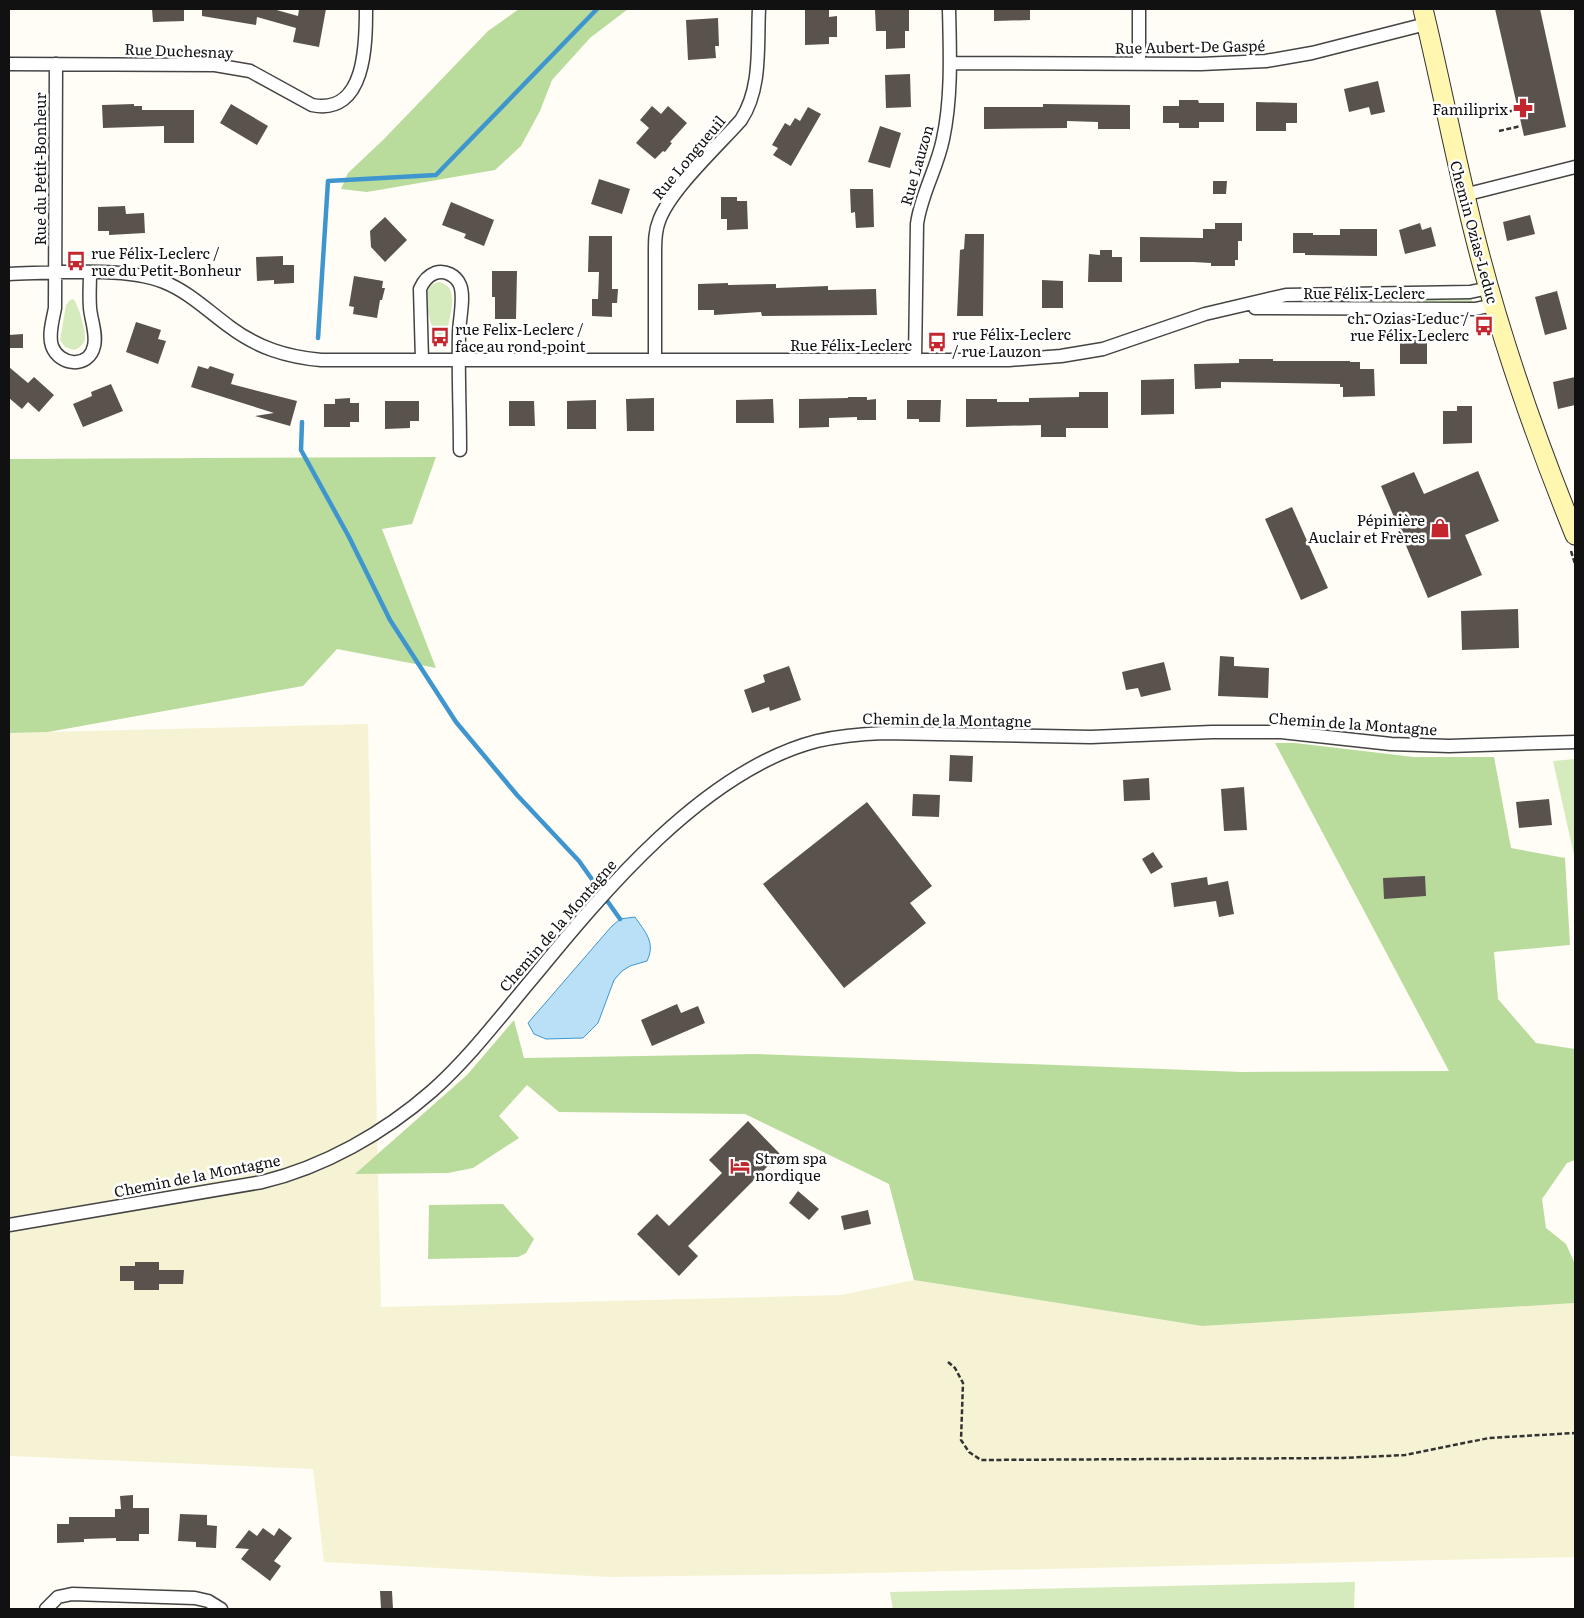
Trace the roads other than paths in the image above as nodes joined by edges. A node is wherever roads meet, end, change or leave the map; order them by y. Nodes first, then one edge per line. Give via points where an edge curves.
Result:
1 (366, 9) edge
2 (759, 9) edge
3 (949, 9) edge
4 (1139, 9) edge
5 (1424, 16) edge
6 (950, 63) junction
7 (9, 64) edge
8 (56, 64) junction
9 (1139, 64) junction
10 (1575, 167) edge
11 (1464, 195) junction
12 (56, 273) junction
13 (90, 273) junction
14 (9, 274) edge
15 (1491, 297) junction
16 (1235, 307) junction
17 (655, 359) junction
18 (422, 360) junction
19 (460, 360) junction
20 (915, 360) junction
21 (460, 450) dead end
22 (1575, 535) edge
23 (1575, 742) edge
24 (9, 1225) edge
25 (46, 1609) edge
26 (221, 1609) edge

1 - 8 street, Rue Duchesnay via 361,71 351,90 338,102 321,107 259,75 230,66
2 - 17 street, Rue Longueuil via 756,79 749,107 671,199 659,220 655,243
3 - 6 street, Rue Lauzon
4 - 9 street
5 - 9 street, Rue Aubert-De Gaspé via 1281,59
5 - 11 street, Chemin Ozias-Leduc
6 - 9 street, Rue Aubert-De Gaspé
6 - 20 street, Rue Lauzon via 944,137 917,224
7 - 8 street, Rue Duchesnay
8 - 12 street, Rue du Petit-Bonheur
10 - 11 street
11 - 15 street, Chemin Ozias-Leduc
12 - 13 street, Rue Félix-Leclerc
12 - 13 street via 51,344 58,357 74,362 86,358 95,344 90,309
12 - 14 street, Rue Félix-Leclerc
13 - 18 street, Rue Félix-Leclerc via 141,276 162,281 250,341 283,354 321,360
15 - 16 street, Rue Félix-Leclerc via 1470,292 1286,296
15 - 16 street, Rue Félix-Leclerc via 1475,309
15 - 22 street, Chemin Ozias-Leduc
16 - 20 street, Rue Félix-Leclerc via 1088,352 1009,360
17 - 19 street, Rue Félix-Leclerc
17 - 20 street, Rue Félix-Leclerc
18 - 19 street, Rue Félix-Leclerc
18 - 19 street via 420,290 425,279 436,272 452,275 460,283
19 - 21 street
23 - 24 street, Chemin de la Montagne via 1449,746 1391,744 1281,732 1091,737 884,733 838,736 795,748 742,774 668,831 591,906 448,1076 415,1105 362,1140 276,1179
25 - 26 street via 58,1597 72,1594 188,1597 208,1601

